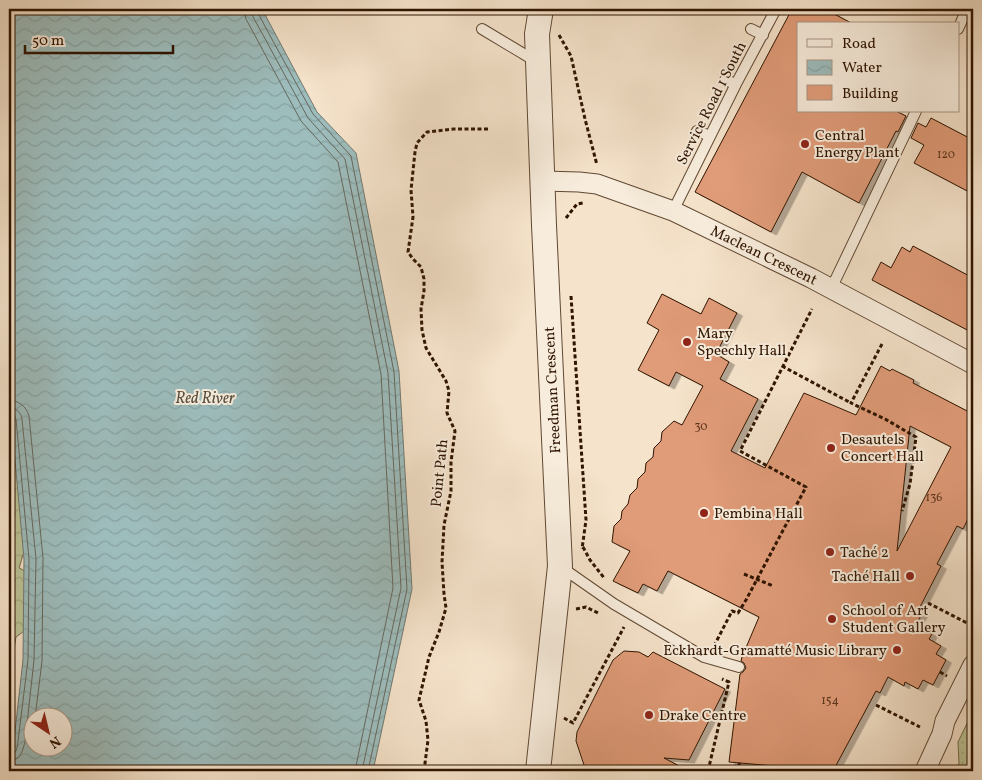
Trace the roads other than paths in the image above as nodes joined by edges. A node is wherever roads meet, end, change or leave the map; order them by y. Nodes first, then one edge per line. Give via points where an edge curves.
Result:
1 (540, 9) edge
2 (776, 9) edge
3 (966, 9) edge
4 (960, 24) edge
5 (751, 29) dead end
6 (482, 30) dead end
7 (763, 34) junction
8 (538, 63) junction
9 (724, 80) dead end
10 (736, 84) junction
11 (916, 112) edge
12 (697, 131) dead end
13 (710, 136) junction
14 (543, 181) junction
15 (674, 211) junction
16 (831, 289) junction
17 (973, 364) edge
18 (560, 566) junction
19 (973, 665) edge
20 (739, 667) dead end
21 (944, 721) junction
22 (538, 771) edge
23 (912, 771) edge
24 (925, 771) edge

1 - 8 street, Freedman Crescent
2 - 7 lane, Service Road 1 South
3 - 4 lane
5 - 7 lane
6 - 8 lane
7 - 10 lane, Service Road 1 South
8 - 14 street, Freedman Crescent
9 - 10 lane
10 - 13 lane, Service Road 1 South
11 - 16 lane
12 - 13 lane
13 - 15 lane, Service Road 1 South
14 - 15 street, Maclean Crescent via 596,184
14 - 18 street, Freedman Crescent
15 - 16 street, Maclean Crescent
16 - 17 street, Maclean Crescent
18 - 20 lane via 614,604 704,657
18 - 22 street, Freedman Crescent
19 - 21 street
21 - 23 street via 933,730
21 - 24 street via 942,734

